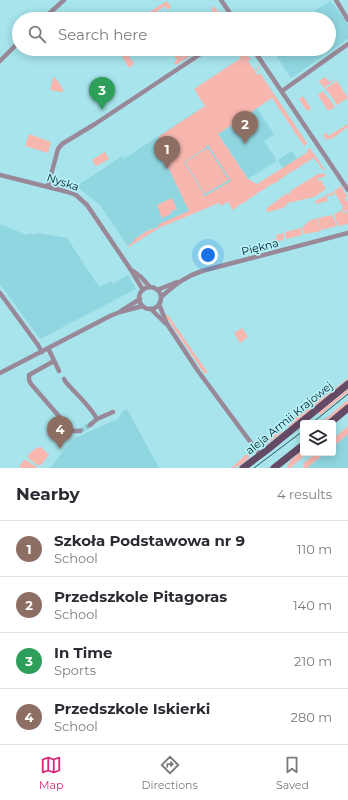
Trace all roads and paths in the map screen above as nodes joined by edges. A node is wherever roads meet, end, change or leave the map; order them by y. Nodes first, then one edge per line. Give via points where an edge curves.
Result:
1 (64, 0) edge
2 (221, 0) edge
3 (336, 0) edge
4 (51, 12) edge
5 (229, 12) edge
6 (348, 20) edge
7 (348, 44) edge
8 (12, 49) edge
9 (336, 53) edge
10 (198, 56) edge
11 (258, 56) edge
12 (331, 56) edge
13 (0, 61) edge
14 (282, 91) junction
15 (0, 174) edge
16 (48, 186) junction
17 (348, 190) edge
18 (348, 234) edge
19 (131, 270) junction
20 (178, 282) junction
21 (150, 288) junction
22 (143, 290) junction
23 (157, 290) junction
24 (0, 293) edge
25 (161, 297) junction
26 (140, 299) junction
27 (160, 304) junction
28 (142, 306) junction
29 (151, 309) junction
30 (120, 312) junction
31 (167, 324) junction
32 (48, 348) junction
33 (42, 352) junction
34 (54, 361) junction
35 (59, 371) dead end
36 (0, 373) edge
37 (64, 379) dead end
38 (348, 384) edge
39 (348, 408) edge
40 (114, 412) dead end
41 (97, 419) junction
42 (334, 420) edge
43 (90, 425) tunnel mouth
44 (80, 431) dead end
45 (300, 448) edge
46 (260, 456) junction
47 (242, 468) edge
48 (275, 468) edge

1 - 4 street
2 - 5 street
3 - 6 street
7 - 9 street
8 - 13 street
10 - 16 street via 62,144 58,149
11 - 14 street
12 - 14 street
14 - 17 street
15 - 16 street, Nyska
16 - 19 street, Nyska via 76,195 85,202
18 - 20 street, Piękna via 210,268
19 - 21 street, Nyska
19 - 22 street, Nyska
20 - 23 street, Piękna
20 - 25 street, Piękna
21 - 22 street
21 - 23 street
22 - 26 street
23 - 25 street
24 - 33 street
25 - 27 street
26 - 28 street
26 - 30 street
27 - 29 street
27 - 31 street
28 - 29 street
28 - 30 street
29 - 31 street
30 - 32 street
31 - 46 street
32 - 33 street
32 - 34 street
33 - 36 street
34 - 35 street
34 - 44 street via 32,372 28,380 71,430
37 - 41 street
38 - 46 main road, aleja Armii Krajowej
39 - 42 main road
40 - 41 street
41 - 43 street
45 - 48 main road
46 - 47 main road, aleja Armii Krajowej

